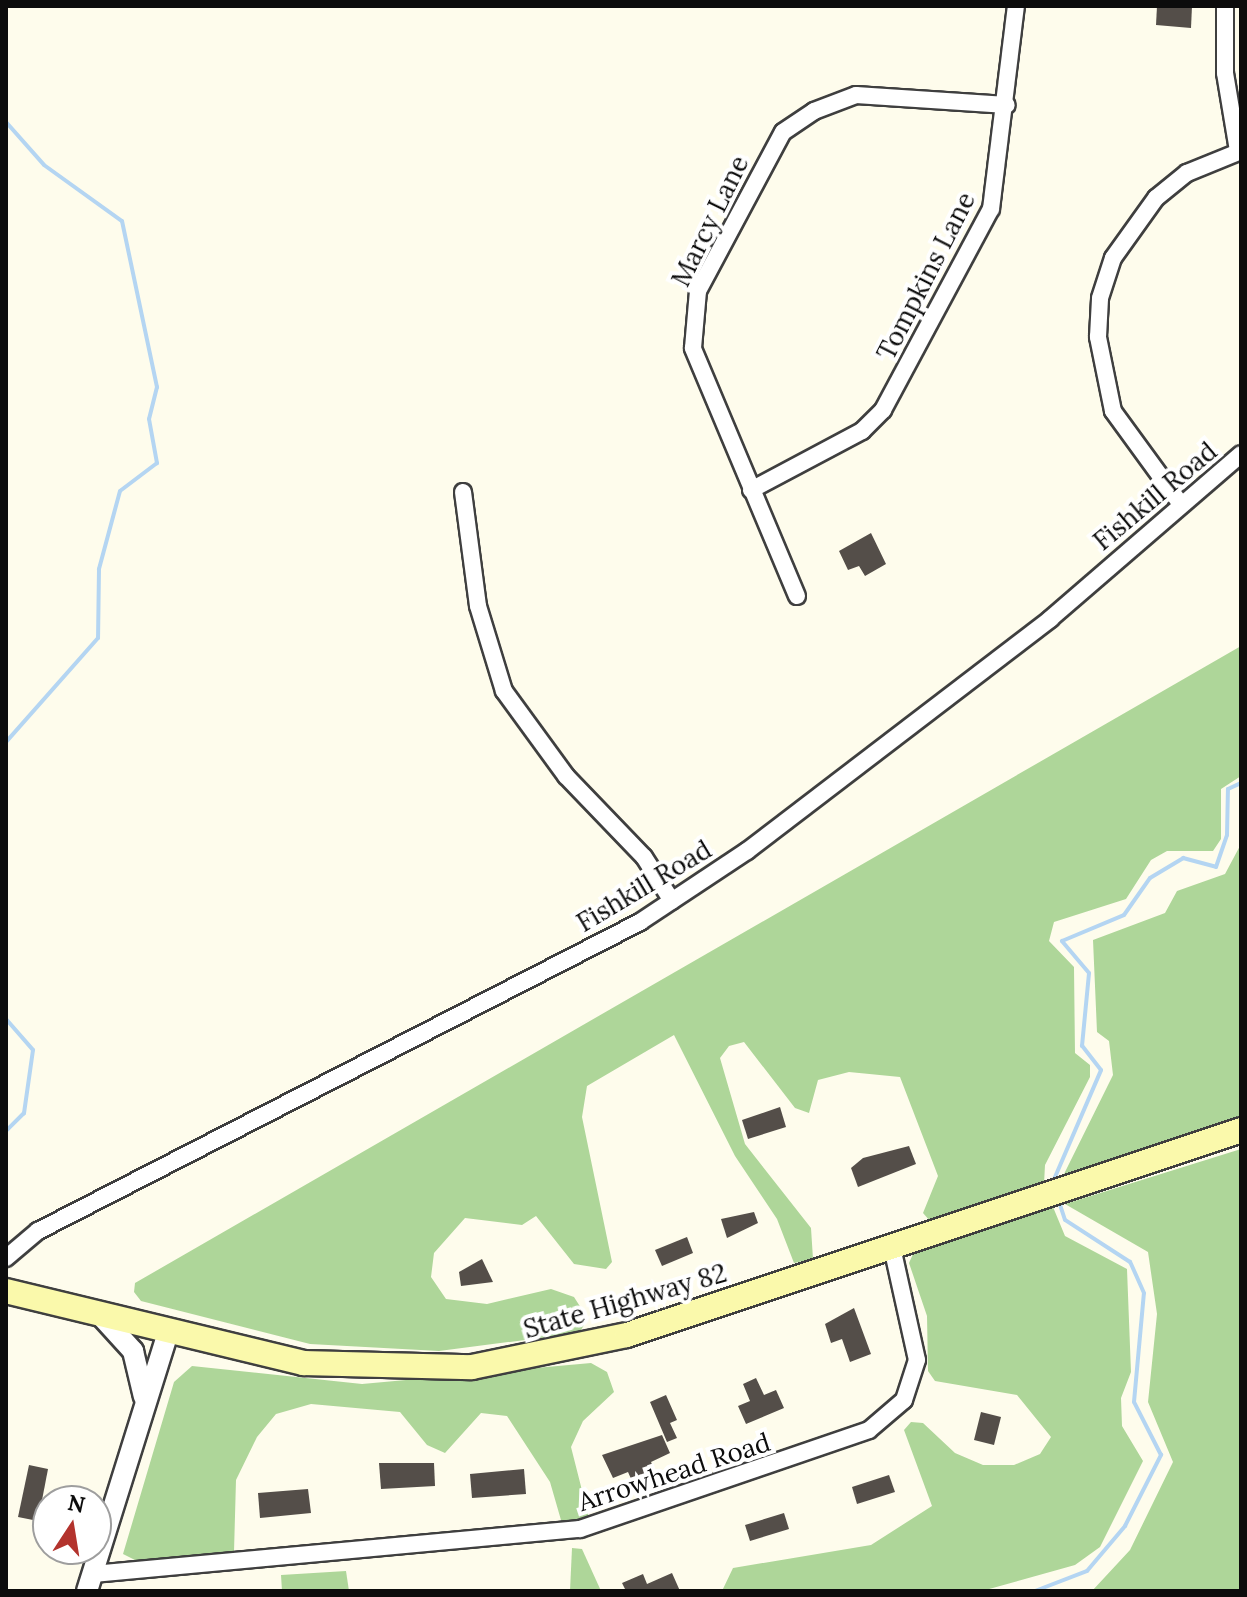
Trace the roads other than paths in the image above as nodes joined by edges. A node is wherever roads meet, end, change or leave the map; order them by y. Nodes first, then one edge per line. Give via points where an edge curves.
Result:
1 (1016, 6) edge
2 (1225, 6) edge
3 (1007, 105) junction
4 (1240, 151) edge
5 (1241, 454) edge
6 (751, 490) junction
7 (463, 492) dead end
8 (1180, 503) junction
9 (797, 596) dead end
10 (672, 901) junction
11 (1241, 1130) edge
12 (892, 1247) junction
13 (6, 1258) edge
14 (6, 1291) edge
15 (103, 1318) junction
16 (167, 1335) junction
17 (145, 1406) junction
18 (90, 1583) edge

1 - 3 street, Tompkins Lane
2 - 4 street via 1225,73
3 - 6 street, Tompkins Lane via 991,209 883,410 862,431
3 - 6 street, Marcy Lane via 856,95 783,132 698,291 691,318 693,348
4 - 8 street via 1187,173 1156,198 1113,258 1100,298 1098,337 1113,411
5 - 8 street, Fishkill Road
6 - 9 street, Marcy Lane
7 - 10 street via 478,606 504,691 566,776 644,857
8 - 10 street, Fishkill Road via 1050,619
10 - 13 street, Fishkill Road via 38,1231
11 - 12 main road, State Highway 82
12 - 16 main road, State Highway 82 via 605,1342 472,1367 339,1367
12 - 18 street, Arrowhead Road via 917,1360 904,1400 869,1430 580,1529
14 - 15 main road, State Highway 82
15 - 16 main road, State Highway 82
15 - 17 street via 133,1351
16 - 17 street
17 - 18 street

